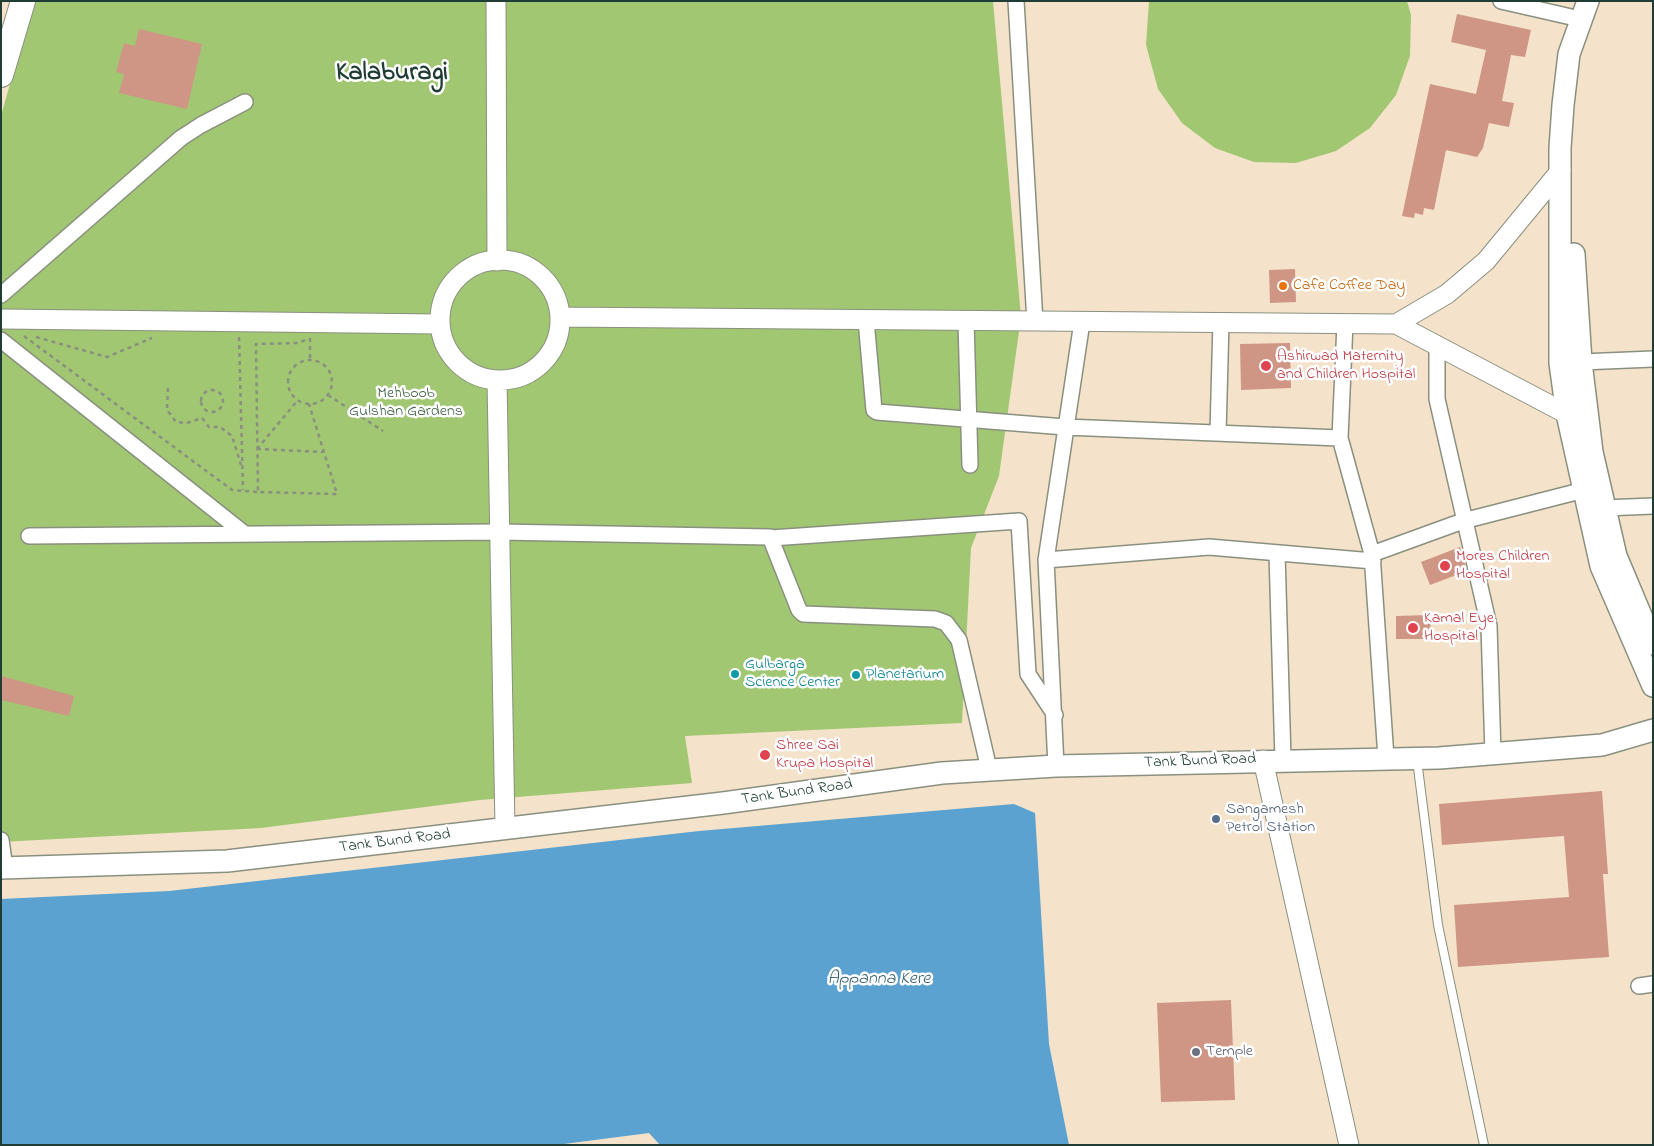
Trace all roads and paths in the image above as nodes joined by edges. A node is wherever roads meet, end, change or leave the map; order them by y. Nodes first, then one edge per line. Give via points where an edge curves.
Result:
1 (496, 1) edge
2 (1016, 1) edge
3 (1501, 1) edge
4 (1602, 1) edge
5 (1584, 10) edge
6 (9, 14) edge
7 (1, 75) edge
8 (245, 102) dead end
9 (1561, 170) junction
10 (497, 261) junction
11 (1, 295) edge
12 (561, 317) junction
13 (1, 319) edge
14 (866, 320) junction
15 (239, 321) junction
16 (966, 321) junction
17 (1035, 322) junction
18 (1082, 322) junction
19 (1221, 322) junction
20 (1345, 322) junction
21 (440, 324) junction
22 (1396, 324) junction
23 (316, 334) dead end
24 (159, 335) dead end
25 (310, 337) junction
26 (1, 340) edge
27 (1437, 347) junction
28 (310, 359) junction
29 (1653, 359) edge
30 (1580, 362) junction
31 (497, 380) junction
32 (168, 388) dead end
33 (328, 395) junction
34 (298, 400) junction
35 (309, 404) junction
36 (207, 411) junction
37 (1567, 414) junction
38 (202, 418) junction
39 (968, 419) junction
40 (1065, 427) junction
41 (383, 431) dead end
42 (1218, 433) junction
43 (1340, 438) junction
44 (258, 449) junction
45 (324, 452) junction
46 (970, 465) dead end
47 (242, 469) junction
48 (243, 490) junction
49 (1584, 490) junction
50 (258, 492) junction
51 (1653, 506) edge
52 (1604, 508) junction
53 (1463, 521) junction
54 (500, 532) junction
55 (245, 534) junction
56 (30, 536) dead end
57 (771, 538) junction
58 (1277, 553) junction
59 (1373, 558) junction
60 (1046, 560) junction
61 (1653, 644) edge
62 (1653, 686) edge
63 (1055, 714) junction
64 (1653, 730) edge
65 (1492, 754) junction
66 (1386, 758) junction
67 (1417, 758) junction
68 (1273, 760) junction
69 (1056, 766) junction
70 (990, 770) junction
71 (505, 829) junction
72 (1, 840) edge
73 (3, 868) edge
74 (1349, 1145) edge
75 (1484, 1145) edge

1 - 10 street
2 - 17 street
3 - 5 street
4 - 30 main road via 1582,45 1575,99 1572,214
5 - 9 main road via 1569,54
6 - 7 main road
8 - 11 street via 182,138
9 - 22 street via 1486,261 1447,294
9 - 37 main road via 1560,363
10 - 12 street via 508,260 533,269 554,292
10 - 21 street via 480,263 456,279 440,308
12 - 14 street
12 - 31 street via 557,342 543,362 524,376
13 - 15 street
14 - 16 street
14 - 39 street via 875,411
15 - 21 street
15 - 47 path
16 - 17 street
16 - 39 street
17 - 18 street
18 - 19 street
18 - 40 street
19 - 20 street
19 - 42 street
20 - 22 street
20 - 43 street
21 - 31 street via 453,358 470,373
22 - 27 street
23 - 25 path
24 - 48 path via 107,357 16,331 232,490
25 - 28 path
25 - 44 path via 299,344 256,344
26 - 55 street
27 - 37 street
27 - 53 street via 1437,399
28 - 33 path via 318,360 329,370 332,385
28 - 34 path via 296,364 288,375 289,389
29 - 30 street
30 - 52 main road via 1592,452
31 - 54 street
32 - 38 path via 167,410 176,422 187,423
33 - 35 path
33 - 41 path
34 - 35 path
34 - 44 path
35 - 45 path
36 - 36 path via 202,406 203,395 209,390 219,392 224,402 221,409
36 - 38 path
37 - 49 main road
38 - 47 path via 209,427 220,427 232,436
39 - 40 street
39 - 46 street
40 - 42 street
40 - 60 street
42 - 43 street
43 - 59 street
44 - 45 path
44 - 50 path
45 - 50 path via 337,494
47 - 48 path
48 - 50 path
49 - 53 street
49 - 62 main road via 1602,566
51 - 52 street
52 - 61 main road via 1616,556
53 - 59 street
53 - 65 street via 1489,626
54 - 55 street
54 - 57 street
54 - 71 street
55 - 56 street
57 - 63 street via 1019,520 1028,674
57 - 70 street via 803,614 936,619 946,623 959,640
58 - 59 street
58 - 60 street via 1209,547
58 - 68 street
59 - 66 street
60 - 63 street
63 - 69 street
64 - 65 main road, Tank Bund Road via 1602,745
65 - 67 main road, Tank Bund Road
66 - 67 main road, Tank Bund Road
66 - 68 main road, Tank Bund Road
67 - 75 lane via 1438,925
68 - 69 main road, Tank Bund Road
68 - 74 street
69 - 70 main road, Tank Bund Road
70 - 71 main road, Tank Bund Road via 942,773
71 - 73 main road, Tank Bund Road via 227,861
72 - 73 street

